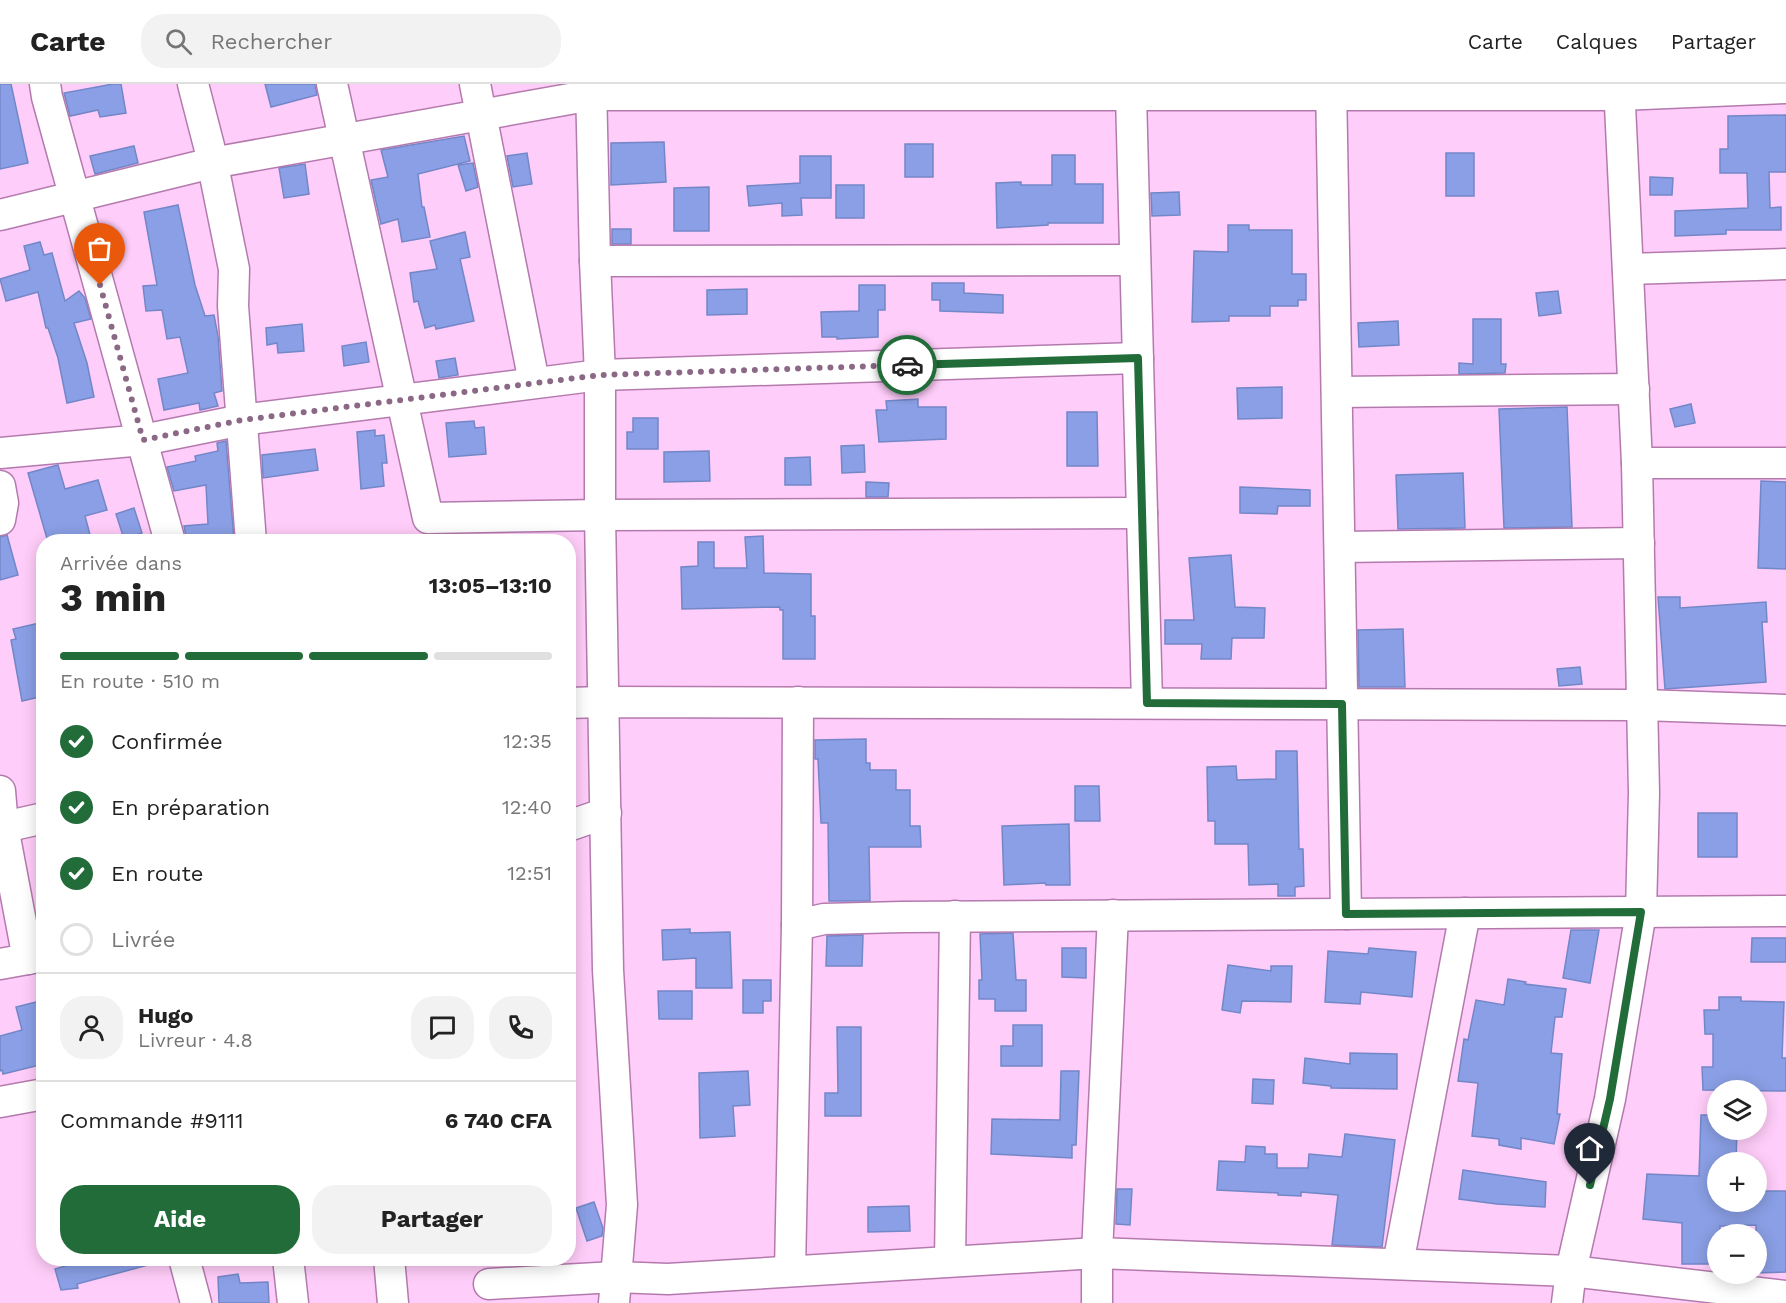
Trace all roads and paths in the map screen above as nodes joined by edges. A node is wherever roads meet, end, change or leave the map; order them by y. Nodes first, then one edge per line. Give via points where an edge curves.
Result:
1 (45, 84) edge
2 (193, 84) edge
3 (332, 84) edge
4 (475, 84) edge
5 (1786, 88) edge
6 (592, 89) edge
7 (758, 89) edge
8 (929, 89) edge
9 (1332, 89) edge
10 (1620, 89) edge
11 (1131, 95) junction
12 (482, 114) junction
13 (343, 139) junction
14 (213, 163) junction
15 (76, 196) junction
16 (0, 215) edge
17 (1135, 260) junction
18 (595, 261) junction
19 (1786, 264) edge
20 (1628, 269) junction
21 (1138, 358) junction
22 (600, 375) junction
23 (534, 382) junction
24 (1634, 388) junction
25 (1337, 392) junction
26 (402, 399) junction
27 (242, 420) junction
28 (143, 440) junction
29 (0, 453) edge
30 (1637, 463) junction
31 (1786, 463) edge
32 (0, 486) edge
33 (1142, 513) junction
34 (600, 515) junction
35 (0, 520) edge
36 (168, 534) edge
37 (250, 534) edge
38 (1639, 543) junction
39 (1340, 547) junction
40 (603, 702) junction
41 (798, 702) junction
42 (576, 703) edge
43 (1147, 703) junction
44 (1342, 704) junction
45 (1642, 705) junction
46 (1786, 710) edge
47 (0, 791) edge
48 (606, 813) junction
49 (36, 820) edge
50 (576, 823) edge
51 (1, 827) edge
52 (1786, 911) edge
53 (1641, 912) junction
54 (1465, 913) junction
55 (1346, 914) junction
56 (1113, 915) junction
57 (955, 916) junction
58 (797, 925) junction
59 (24, 960) edge
60 (36, 1095) edge
61 (0, 1102) edge
62 (1097, 1253) junction
63 (950, 1262) junction
64 (1398, 1264) junction
65 (186, 1266) edge
66 (289, 1266) edge
67 (390, 1266) edge
68 (790, 1271) junction
69 (1571, 1271) junction
70 (489, 1282) edge
71 (614, 1290) edge
72 (1786, 1296) edge
73 (196, 1303) edge
74 (293, 1303) edge
75 (393, 1303) edge
76 (1097, 1303) edge
77 (1567, 1303) edge

1 - 15 street
2 - 14 street
3 - 13 street
4 - 12 street
5 - 10 street
6 - 7 street
6 - 12 street
6 - 18 street
7 - 8 street
8 - 11 street
9 - 10 street
9 - 11 street
9 - 25 street
10 - 20 street
11 - 17 street
12 - 13 street
12 - 23 street
13 - 14 street
13 - 26 street
14 - 15 street
14 - 27 street via 234,269
15 - 16 street
15 - 28 street
17 - 18 street
17 - 21 street
18 - 22 street
19 - 20 street
20 - 24 street
21 - 22 street
21 - 33 street
22 - 23 street
22 - 34 street
23 - 26 street
24 - 25 street
24 - 30 street
25 - 39 street
26 - 27 street
26 - 34 street via 428,518
27 - 28 street
27 - 37 street
28 - 29 street
28 - 36 street
30 - 31 street
30 - 38 street
32 - 35 street
33 - 34 street
33 - 43 street
34 - 40 street
38 - 39 street
38 - 45 street
39 - 44 street
40 - 41 street
40 - 42 street
40 - 48 street
41 - 43 street
41 - 58 street
43 - 44 street
44 - 45 street
44 - 55 street
45 - 46 street
45 - 53 street
47 - 51 street
48 - 50 street
48 - 71 street via 609,970 622,1205
49 - 51 street
51 - 59 street
52 - 53 street
53 - 54 street
53 - 69 street via 1610,1099
54 - 55 street
54 - 64 street
55 - 56 street
56 - 57 street
56 - 62 street
57 - 58 street via 824,919
57 - 63 street
58 - 68 street
60 - 61 street
62 - 63 street
62 - 64 street
62 - 76 street
63 - 68 street
64 - 69 street
65 - 73 street
66 - 74 street
67 - 75 street
68 - 71 street via 668,1279
69 - 72 street
69 - 77 street
70 - 71 street

